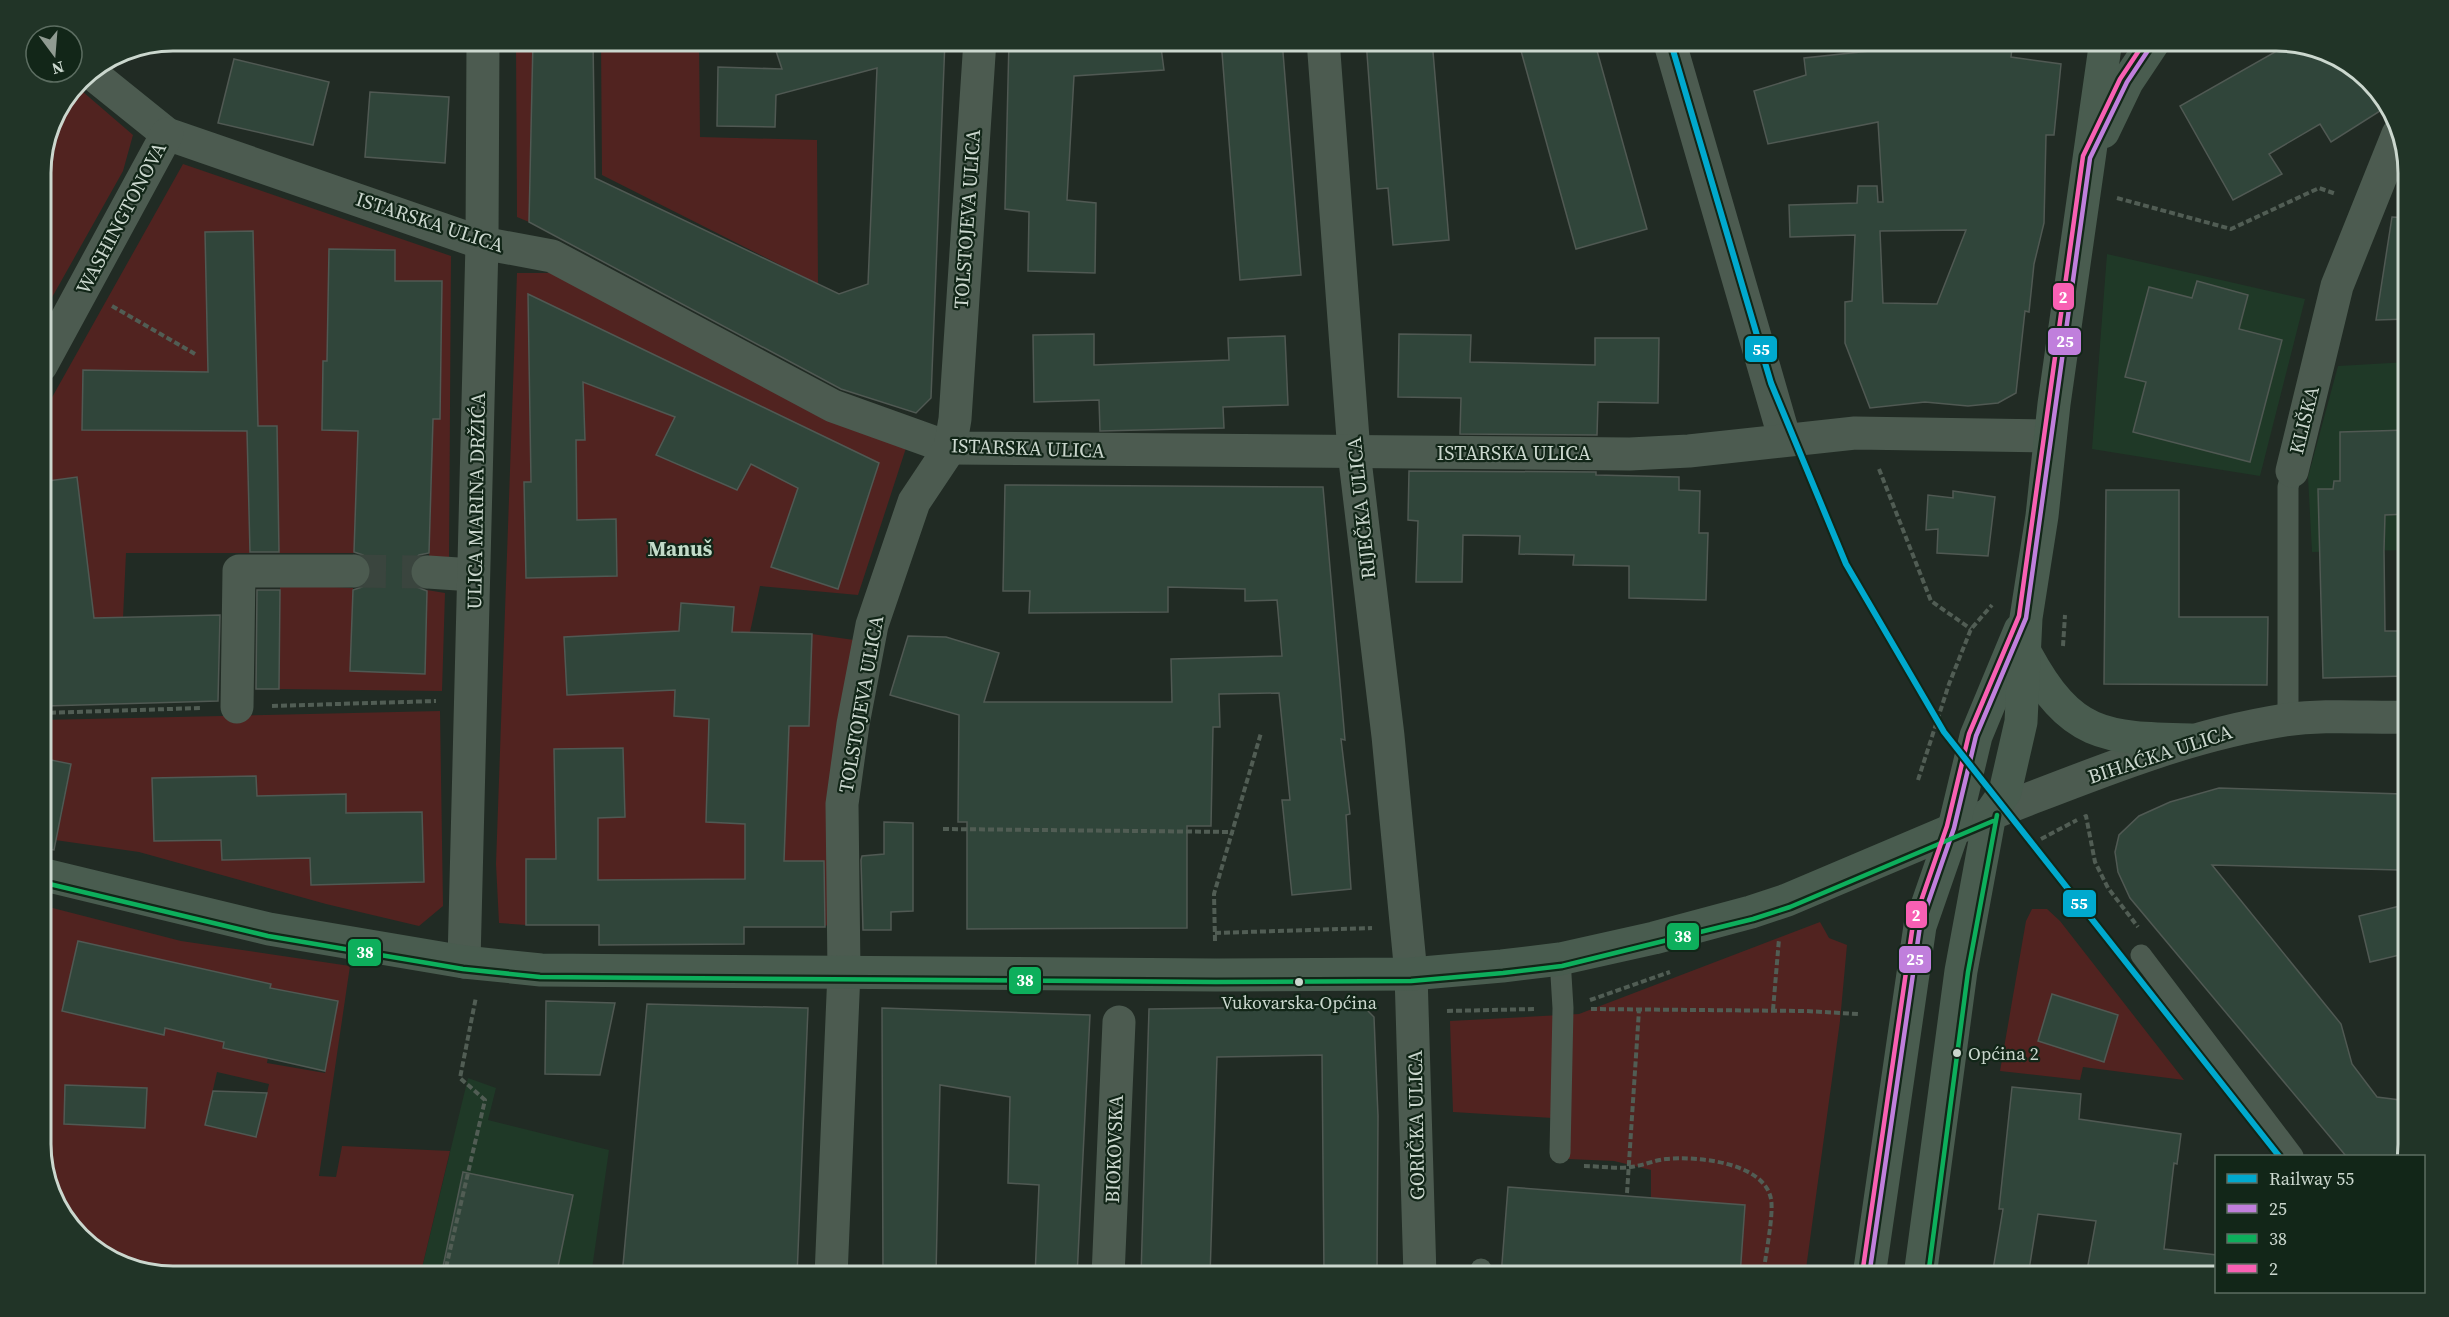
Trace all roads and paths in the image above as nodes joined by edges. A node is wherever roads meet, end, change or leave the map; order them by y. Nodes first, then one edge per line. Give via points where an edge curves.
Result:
1 (483, 51) edge
2 (979, 51) edge
3 (1324, 51) edge
4 (1672, 51) edge
5 (2105, 51) edge
6 (2148, 51) edge
7 (97, 78) edge
8 (167, 134) junction
9 (2395, 144) edge
10 (2090, 158) junction
11 (2371, 205) junction
12 (2142, 206) dead end
13 (482, 243) junction
14 (83, 288) junction
15 (51, 347) edge
16 (195, 354) dead end
17 (2050, 436) junction
18 (1785, 440) junction
19 (950, 448) junction
20 (1354, 452) junction
21 (1876, 463) dead end
22 (2292, 471) joint
23 (354, 571) tunnel mouth
24 (2026, 618) junction
25 (2026, 654) junction
26 (471, 700) junction
27 (237, 707) junction
28 (51, 713) edge
29 (2398, 717) edge
30 (2288, 720) junction
31 (1261, 733) dead end
32 (2191, 740) junction
33 (1918, 780) dead end
34 (1990, 814) junction
35 (942, 828) dead end
36 (1954, 828) junction
37 (1234, 832) junction
38 (2041, 839) dead end
39 (51, 876) edge
40 (1780, 930) dead end
41 (1215, 933) junction
42 (2141, 955) joint
43 (1560, 959) junction
44 (474, 963) junction
45 (844, 972) junction
46 (1377, 974) junction
47 (1411, 974) junction
48 (1216, 975) junction
49 (1563, 1008) junction
50 (1639, 1010) junction
51 (1773, 1010) junction
52 (1858, 1014) dead end
53 (1119, 1022) dead end
54 (1560, 1153) joint
55 (2291, 1155) edge
56 (1629, 1168) junction
57 (1627, 1193) dead end
58 (446, 1266) edge
59 (831, 1266) edge
60 (1108, 1266) edge
61 (1420, 1266) edge
62 (1764, 1266) edge
63 (1870, 1266) edge
64 (1921, 1266) edge

1 - 13 street, ULICA MARINA DRŽIĆA
2 - 19 street, TOLSTOJEVA ULICA
3 - 20 street, RIJEČKA ULICA
4 - 18 street
5 - 10 street
6 - 10 street via 2127,82
7 - 8 street, ISTARSKA ULICA
8 - 13 street, ISTARSKA ULICA
8 - 14 street, WASHINGTONOVA
9 - 11 street, KLIŠKA
10 - 17 street
11 - 12 path via 2319,188 2231,229
11 - 22 street, KLIŠKA via 2337,286
13 - 19 street, ISTARSKA ULICA via 552,256 833,406
13 - 26 street, ULICA MARINA DRŽIĆA
14 - 15 street, WASHINGTONOVA
14 - 16 path
17 - 18 street, ISTARSKA ULICA via 1855,433
17 - 24 street
18 - 20 street, ISTARSKA ULICA via 1630,454
19 - 20 street, ISTARSKA ULICA
19 - 45 street, TOLSTOJEVA ULICA via 914,502 872,625 842,804
20 - 47 street, RIJEČKA ULICA
21 - 33 path via 1931,601 1971,629
22 - 30 lane, KLIŠKA via 2288,487
23 - 27 street via 239,571
24 - 25 street
24 - 36 street via 1976,736
25 - 32 street via 2042,684 2084,725 2134,739
25 - 34 street via 2016,753 2005,792
26 - 27 path
26 - 44 street, ULICA MARINA DRŽIĆA
27 - 28 path
29 - 30 street, BIHAĆKA ULICA
30 - 32 street, BIHAĆKA ULICA
31 - 37 path
32 - 34 street, BIHAĆKA ULICA
34 - 36 street
34 - 64 street via 1960,971
35 - 37 path
36 - 43 street via 1751,912
36 - 63 street via 1929,892 1913,965
37 - 41 path via 1214,894
38 - 42 path via 2086,816 2095,862 2108,888 2153,946
39 - 44 street via 269,929
40 - 51 path
41 - 46 path via 1372,928
41 - 48 path
42 - 55 lane
43 - 47 street
43 - 49 lane
44 - 45 street via 541,970
44 - 58 path via 460,1078 485,1100
45 - 48 street
45 - 59 street, TOLSTOJEVA ULICA
46 - 47 street
46 - 48 street
47 - 61 street, GORIČKA ULICA
49 - 50 path
49 - 54 lane
50 - 51 path
50 - 56 path
51 - 52 path
53 - 60 street, BIOKOVSKA
54 - 56 path via 1566,1165
56 - 57 path
56 - 62 path via 1665,1159 1698,1159 1751,1173 1763,1182 1771,1199

